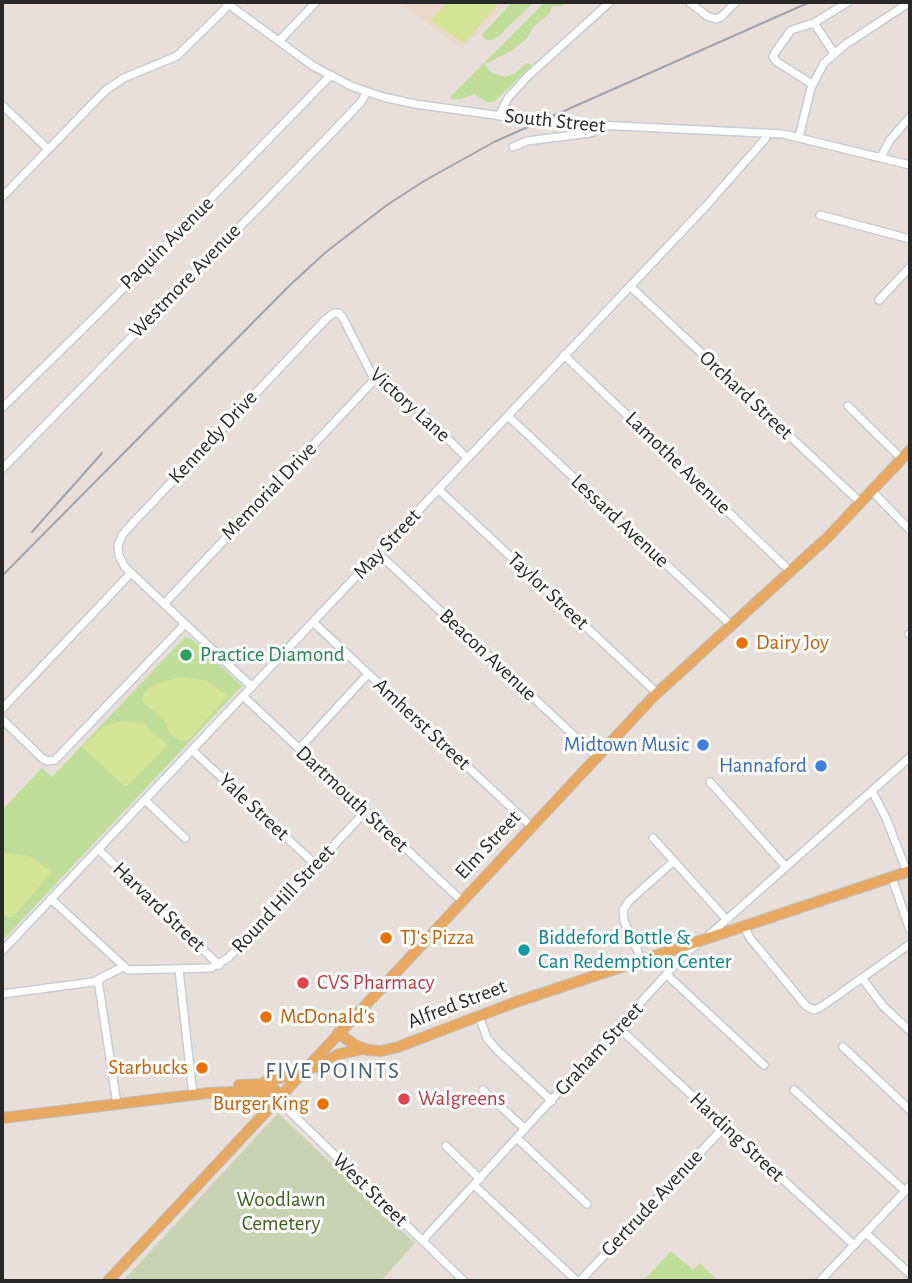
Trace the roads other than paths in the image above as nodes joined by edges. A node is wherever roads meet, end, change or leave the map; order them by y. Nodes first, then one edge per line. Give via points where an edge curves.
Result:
1 (316, 2) edge
2 (610, 2) edge
3 (689, 2) edge
4 (736, 2) edge
5 (848, 2) edge
6 (910, 2) edge
7 (227, 3) edge
8 (814, 23) junction
9 (279, 41) junction
10 (834, 53) junction
11 (330, 76) junction
12 (812, 84) junction
13 (367, 92) junction
14 (2, 105) edge
15 (499, 116) junction
16 (910, 117) edge
17 (598, 127) junction
18 (768, 133) junction
19 (799, 137) junction
20 (513, 147) dead end
21 (47, 148) junction
22 (881, 157) junction
23 (910, 164) edge
24 (2, 197) edge
25 (820, 215) dead end
26 (910, 239) edge
27 (910, 267) edge
28 (630, 286) junction
29 (879, 300) dead end
30 (337, 313) joint
31 (564, 355) junction
32 (376, 379) junction
33 (848, 406) dead end
34 (2, 408) edge
35 (508, 416) junction
36 (910, 450) edge
37 (467, 458) junction
38 (902, 459) junction
39 (2, 469) edge
40 (438, 489) junction
41 (872, 491) junction
42 (861, 503) junction
43 (910, 530) edge
44 (378, 553) junction
45 (791, 572) junction
46 (128, 576) junction
47 (164, 604) junction
48 (313, 622) junction
49 (186, 624) junction
50 (732, 626) junction
51 (368, 674) junction
52 (252, 687) junction
53 (657, 693) junction
54 (243, 696) junction
55 (2, 709) edge
56 (2, 719) edge
57 (299, 749) junction
58 (192, 750) junction
59 (597, 757) junction
60 (910, 757) edge
61 (710, 782) dead end
62 (872, 791) junction
63 (145, 800) junction
64 (366, 811) junction
65 (532, 827) junction
66 (185, 838) dead end
67 (653, 838) dead end
68 (98, 849) junction
69 (674, 862) junction
70 (316, 865) junction
71 (786, 867) junction
72 (909, 872) edge
73 (892, 878) junction
74 (51, 899) junction
75 (462, 901) junction
76 (726, 920) junction
77 (744, 927) junction
78 (910, 930) edge
79 (702, 941) junction
80 (910, 944) edge
81 (2, 951) edge
82 (642, 960) junction
83 (219, 965) junction
84 (123, 967) junction
85 (179, 970) junction
86 (667, 975) junction
87 (862, 978) junction
88 (98, 980) junction
89 (2, 994) edge
90 (479, 1016) junction
91 (619, 1028) junction
92 (910, 1031) edge
93 (338, 1033) junction
94 (844, 1047) dead end
95 (365, 1049) junction
96 (764, 1065) dead end
97 (303, 1071) junction
98 (260, 1083) junction
99 (483, 1090) dead end
100 (794, 1090) dead end
101 (208, 1093) junction
102 (193, 1094) junction
103 (277, 1099) junction
104 (552, 1101) junction
105 (117, 1104) junction
106 (910, 1110) edge
107 (2, 1118) edge
108 (725, 1126) junction
109 (526, 1129) junction
110 (517, 1138) junction
111 (446, 1146) dead end
112 (480, 1179) junction
113 (474, 1185) junction
114 (908, 1189) edge
115 (587, 1204) dead end
116 (866, 1233) junction
117 (423, 1240) junction
118 (854, 1245) junction
119 (910, 1274) edge
120 (108, 1281) edge
121 (464, 1281) edge
122 (579, 1281) edge
123 (820, 1281) edge

1 - 9 street
2 - 15 street via 523,82
3 - 4 street via 716,19
5 - 8 street
6 - 10 street
7 - 9 street, South Street
7 - 21 street via 177,56 106,90
8 - 10 street
8 - 12 street via 791,30 773,57
9 - 11 street, South Street
10 - 12 street
11 - 13 street, South Street
11 - 34 street, Paquin Avenue
12 - 19 street
13 - 15 street, South Street
13 - 39 street, Westmore Avenue
14 - 21 street
15 - 17 street, South Street, bridge
16 - 22 street
17 - 18 street, South Street
17 - 20 street via 590,133
18 - 19 street, South Street
18 - 28 street, May Street
19 - 22 street, South Street
21 - 24 street
22 - 23 street, South Street
25 - 26 street
27 - 29 street
28 - 31 street, May Street
28 - 42 street, Orchard Street
30 - 32 street, Victory Lane
30 - 46 street, Kennedy Drive via 327,318 125,531 118,552
31 - 35 street, May Street
31 - 45 street, Lamothe Avenue
32 - 37 street, Victory Lane via 421,412
32 - 47 street, Memorial Drive
33 - 38 street
35 - 37 street, May Street
35 - 50 street, Lessard Avenue
36 - 38 main road, Elm Street
37 - 40 street, May Street
38 - 41 main road, Elm Street
40 - 44 street, May Street
40 - 53 street, Taylor Street
41 - 42 main road, Elm Street
41 - 43 street
42 - 45 main road, Elm Street
44 - 48 street, May Street
44 - 59 street, Beacon Avenue
45 - 50 main road, Elm Street
46 - 47 street
46 - 55 street
47 - 49 street
48 - 51 street, Amherst Street
48 - 52 street, May Street
49 - 52 street
49 - 56 street via 62,755 50,761 42,758
50 - 53 main road, Elm Street
51 - 57 street
51 - 65 street, Amherst Street
52 - 54 street, May Street
53 - 59 main road, Elm Street
54 - 57 street, Dartmouth Street
54 - 58 street, May Street
57 - 64 street, Dartmouth Street
58 - 63 street, May Street
58 - 70 street, Yale Street
59 - 65 main road, Elm Street
60 - 62 street, Graham Street
61 - 71 street
62 - 71 street, Graham Street
62 - 72 street
63 - 66 street
63 - 68 street, May Street
64 - 70 street, Round Hill Street
64 - 75 street, Dartmouth Street
65 - 75 main road, Elm Street
67 - 69 street
68 - 74 street, May Street
68 - 83 street, Harvard Street
69 - 76 street
69 - 82 street via 623,910
70 - 83 street, Round Hill Street
71 - 76 street, Graham Street
72 - 73 main road, Alfred Street
73 - 77 main road, Alfred Street
73 - 78 street
74 - 81 street, May Street
74 - 84 street
75 - 93 main road, Elm Street
76 - 79 street, Graham Street
77 - 79 main road, Alfred Street
77 - 87 street via 811,1009 819,1009
79 - 82 main road, Alfred Street
79 - 86 street, Graham Street
80 - 87 street
82 - 90 main road, Alfred Street
83 - 85 street, Round Hill Street
84 - 85 street, Round Hill Street
84 - 88 street
85 - 102 street
86 - 91 street, Graham Street
86 - 96 street
87 - 92 street
88 - 89 street
88 - 105 street
90 - 95 main road, Alfred Street via 398,1047
90 - 104 street via 497,1050
91 - 104 street, Graham Street
91 - 108 street, Harding Street
93 - 95 main road
93 - 97 main road, Elm Street
94 - 106 street
95 - 97 main road, Alfred Street via 339,1054
97 - 98 main road, Alfred Street
97 - 103 main road, Elm Street
98 - 101 main road via 219,1087
98 - 103 main road via 274,1088
99 - 109 street
100 - 114 street
101 - 102 main road
101 - 103 main road via 254,1091
102 - 105 main road
103 - 117 street, West Street
103 - 120 main road, Elm Street
104 - 109 street, Graham Street
105 - 107 main road
108 - 118 street, Harding Street
108 - 122 street, Gertrude Avenue
109 - 110 street, Graham Street
110 - 112 street, Graham Street
110 - 115 street
111 - 112 street
112 - 113 street, Graham Street
113 - 117 street, Graham Street
113 - 122 street
114 - 116 street
116 - 118 street
116 - 119 street
117 - 121 street, West Street
118 - 123 street

